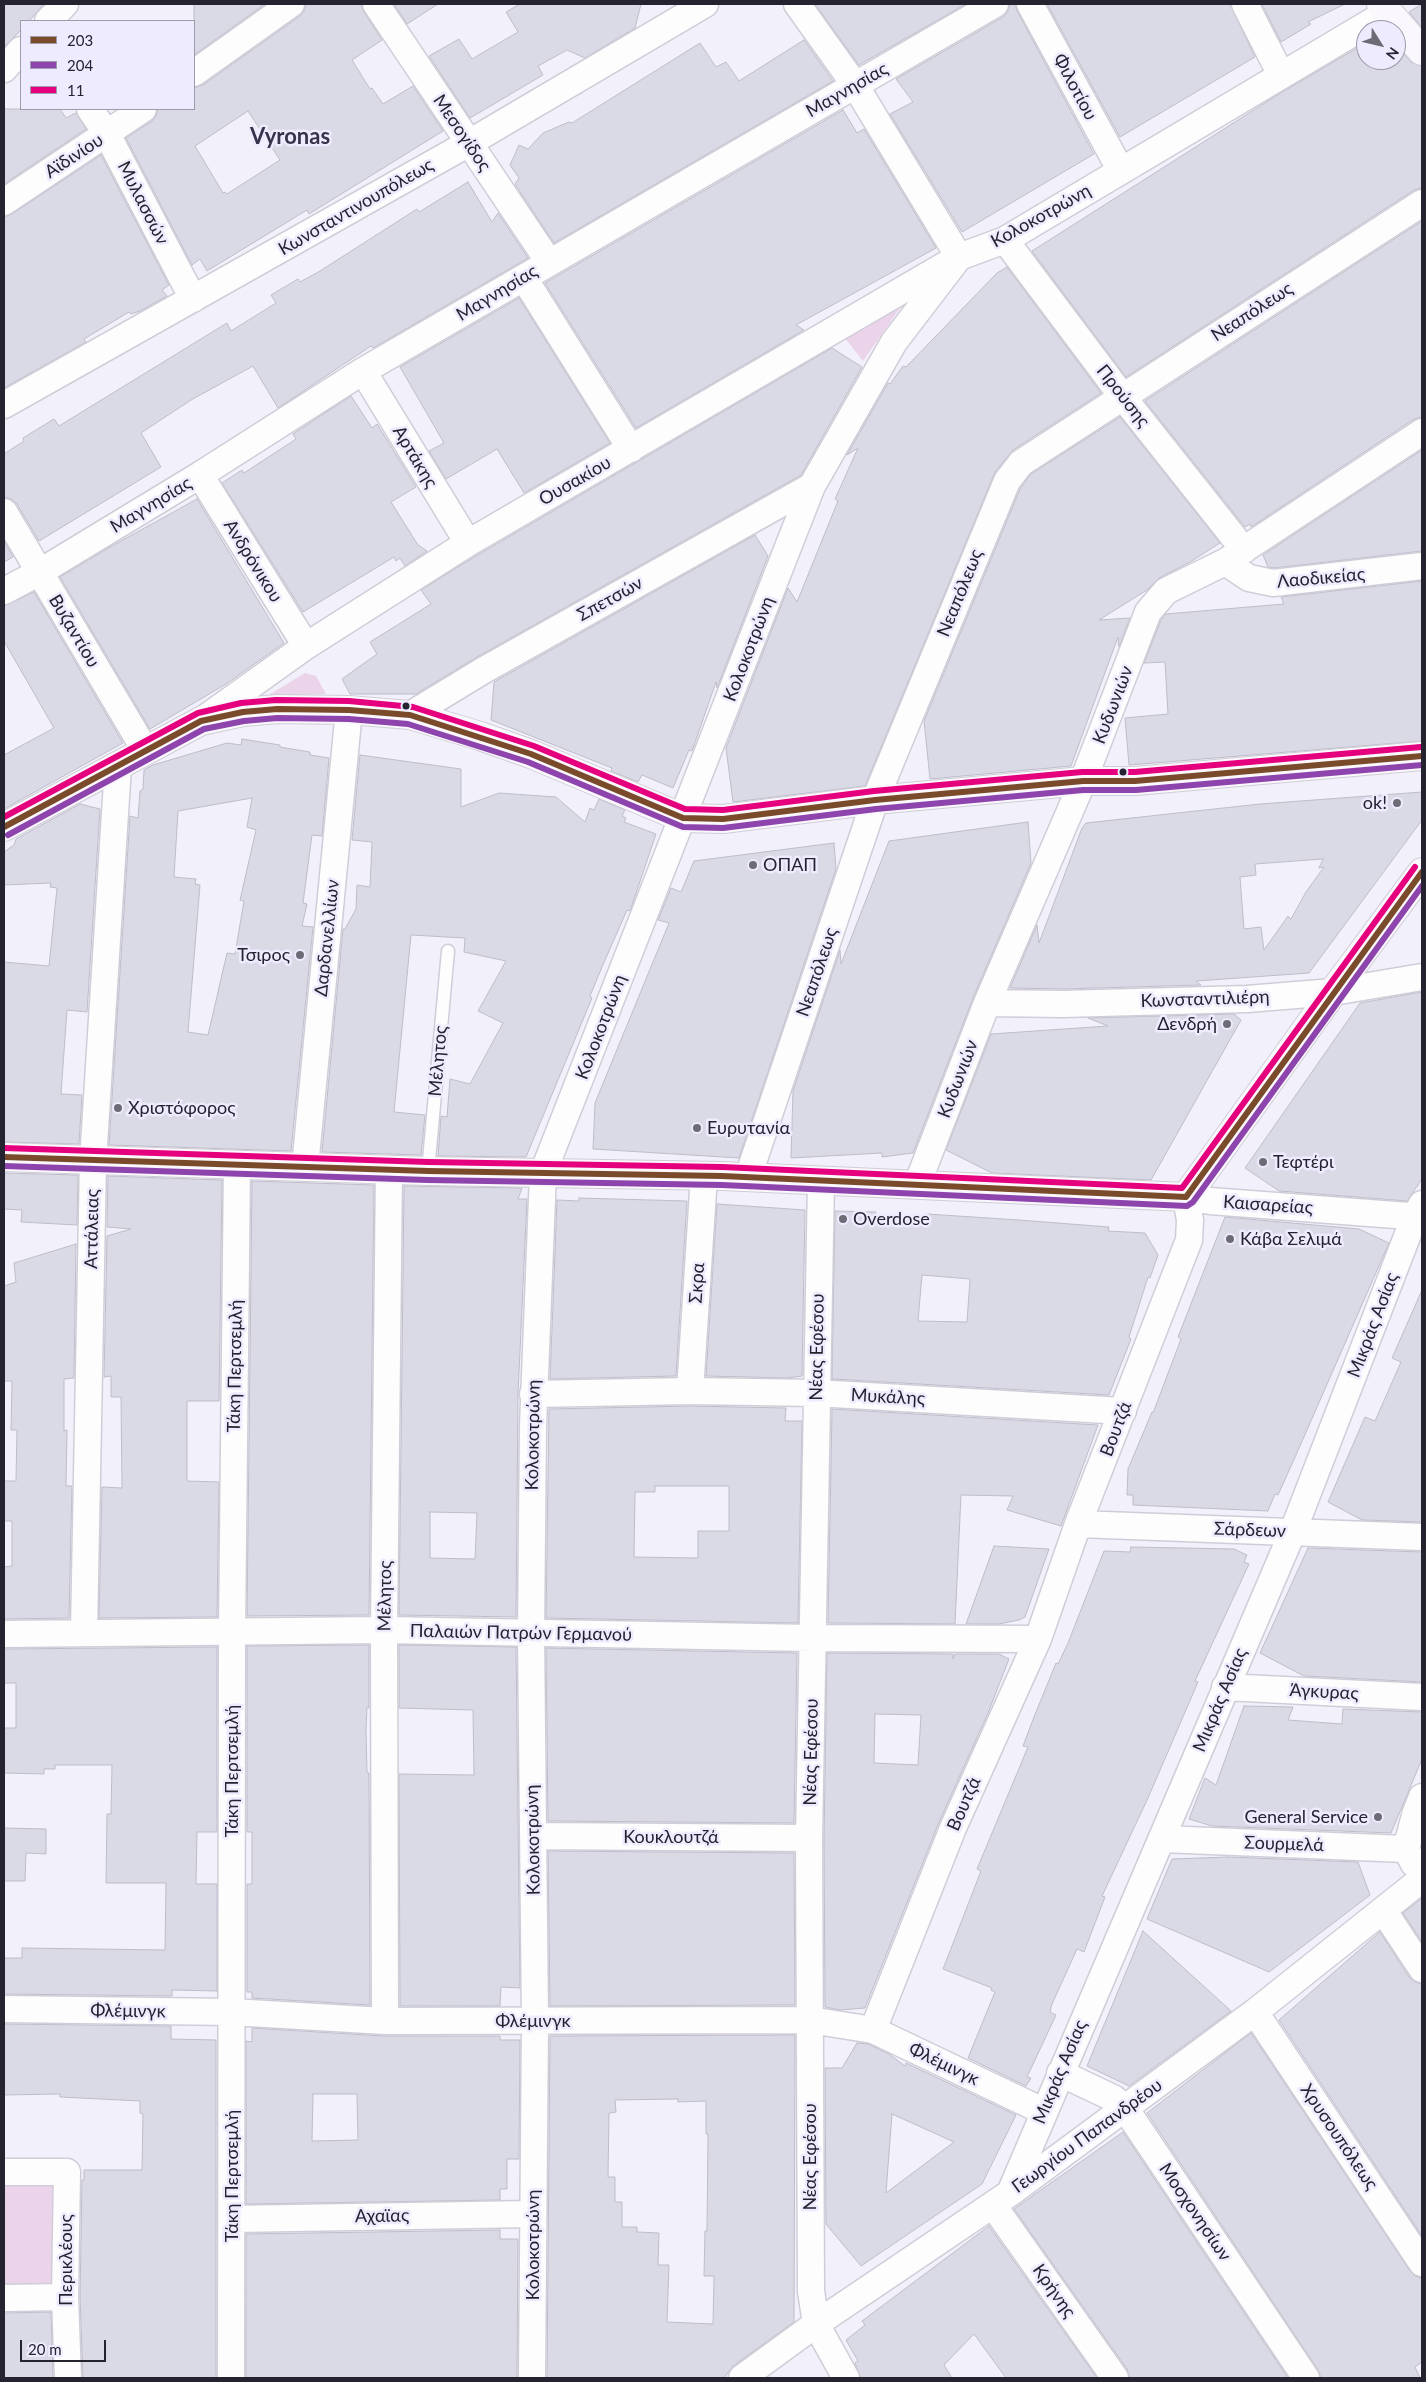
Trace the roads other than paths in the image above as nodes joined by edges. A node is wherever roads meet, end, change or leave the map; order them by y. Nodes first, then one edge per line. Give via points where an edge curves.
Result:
1 (65, 4) edge
2 (291, 4) edge
3 (376, 4) edge
4 (706, 4) edge
5 (797, 4) edge
6 (995, 4) edge
7 (1030, 4) edge
8 (1245, 4) edge
9 (1390, 6) edge
10 (49, 20) edge
11 (20, 51) edge
12 (1422, 51) edge
13 (4, 68) edge
14 (195, 72) edge
15 (1281, 75) junction
16 (855, 85) junction
17 (91, 110) edge
18 (142, 110) edge
19 (107, 134) junction
20 (469, 142) junction
21 (1121, 171) junction
22 (4, 202) edge
23 (1422, 203) edge
24 (1006, 240) junction
25 (959, 257) junction
26 (549, 262) junction
27 (524, 278) junction
28 (194, 299) junction
29 (363, 371) junction
30 (1122, 396) junction
31 (4, 405) edge
32 (1422, 432) edge
33 (631, 449) junction
34 (200, 475) junction
35 (812, 486) junction
36 (4, 512) edge
37 (468, 543) junction
38 (1234, 556) junction
39 (1422, 566) edge
40 (40, 572) junction
41 (4, 591) edge
42 (306, 646) junction
43 (349, 710) junction
44 (410, 715) junction
45 (201, 721) junction
46 (145, 750) junction
47 (1422, 756) edge
48 (118, 766) junction
49 (1084, 781) junction
50 (875, 800) junction
51 (683, 818) junction
52 (4, 827) edge
53 (1422, 872) edge
54 (448, 951) dead end
55 (1422, 977) edge
56 (1332, 992) junction
57 (987, 1003) junction
58 (4, 1157) edge
59 (93, 1161) junction
60 (237, 1165) junction
61 (305, 1167) junction
62 (389, 1170) junction
63 (428, 1171) junction
64 (543, 1173) junction
65 (704, 1176) junction
66 (748, 1177) junction
67 (821, 1181) junction
68 (917, 1185) junction
69 (1186, 1197) junction
70 (1420, 1212) edge
71 (690, 1391) junction
72 (816, 1393) junction
73 (533, 1394) junction
74 (1123, 1411) junction
75 (1078, 1524) junction
76 (1293, 1531) junction
77 (1422, 1537) edge
78 (384, 1630) junction
79 (84, 1632) junction
80 (232, 1632) junction
81 (4, 1634) edge
82 (531, 1634) junction
83 (812, 1638) junction
84 (1038, 1639) junction
85 (1225, 1687) junction
86 (1422, 1697) edge
87 (1422, 1797) edge
88 (533, 1836) junction
89 (809, 1838) junction
90 (1162, 1839) junction
91 (1406, 1849) junction
92 (1422, 1879) edge
93 (1383, 1910) junction
94 (1422, 1969) edge
95 (4, 2009) edge
96 (232, 2012) junction
97 (1255, 2012) junction
98 (810, 2020) junction
99 (385, 2021) junction
100 (535, 2021) junction
101 (873, 2030) junction
102 (1060, 2073) junction
103 (1125, 2108) junction
104 (1043, 2111) junction
105 (4, 2172) edge
106 (1001, 2199) junction
107 (532, 2214) junction
108 (232, 2219) junction
109 (1422, 2263) edge
110 (65, 2297) junction
111 (4, 2298) edge
112 (816, 2324) junction
113 (68, 2378) edge
114 (231, 2378) edge
115 (532, 2378) edge
116 (743, 2378) edge
117 (846, 2378) edge
118 (1115, 2378) edge
119 (1306, 2378) edge

1 - 10 street
2 - 14 street
3 - 20 street, Μεσογίδος
4 - 20 street, Κωνσταντινουπόλεως
5 - 16 street
6 - 16 street, Μαγνησίας
7 - 21 street, Φιλοτίου
8 - 15 street
9 - 12 street
9 - 15 street, Κολοκοτρώνη
11 - 13 street
15 - 21 street, Κολοκοτρώνη
16 - 25 street
16 - 26 street, Μαγνησίας
17 - 19 street, Μυλασσών
18 - 19 street, Αϊδινίου
19 - 22 street, Αϊδινίου
19 - 28 street, Μυλασσών
20 - 26 street, Μεσογίδος
20 - 28 street, Κωνσταντινουπόλεως
21 - 24 street, Κολοκοτρώνη
23 - 30 street, Νεαπόλεως
24 - 25 street, Κολοκοτρώνη
24 - 30 street, Προύσης
25 - 33 street, Ουσακίου
25 - 35 street, Κολοκοτρώνη via 894,342
26 - 27 street, Μαγνησίας
27 - 29 street, Μαγνησίας
27 - 33 street
28 - 31 street, Κωνσταντινουπόλεως
29 - 34 street, Μαγνησίας
29 - 37 street, Αρτάκης
30 - 38 street, Προύσης
30 - 50 street, Νεαπόλεως via 1021,463 1007,481
32 - 38 street, Κυδωνιών
33 - 37 street, Ουσακίου
34 - 40 street, Μαγνησίας
34 - 42 street, Ανδρόνικου
35 - 44 street, Σπετσών
35 - 51 street, Κολοκοτρώνη
36 - 40 street, Βυζαντίου
37 - 42 street, Ουσακίου
38 - 39 street, Λαοδικείας via 1249,578 1273,583
38 - 49 street, Κυδωνιών via 1166,591 1148,612
40 - 41 street, Μαγνησίας
40 - 46 street, Βυζαντίου
42 - 45 street, Ουσακίου
43 - 44 street
43 - 45 street via 277,709
43 - 61 street, Δαρδανελλίων
44 - 51 street via 530,754
45 - 46 street
46 - 48 street
47 - 49 street via 1135,781
48 - 52 street
48 - 59 street, Αττάλειας
49 - 50 street
49 - 57 street, Κυδωνιών
50 - 51 street via 723,819
50 - 66 street, Νεαπόλεως
51 - 64 street, Κολοκοτρώνη
53 - 56 street
54 - 63 lane, Μέλητος
55 - 56 street, Κωνσταντιλιέρη
56 - 57 street, Κωνσταντιλιέρη via 1238,999
56 - 69 street
57 - 68 street, Κυδωνιών
58 - 59 street, Καισαρείας
59 - 60 street, Καισαρείας
59 - 79 street, Αττάλειας
60 - 61 street, Καισαρείας
60 - 80 street, Τάκη Περτσεμλή
61 - 62 street, Καισαρείας
62 - 63 street, Καισαρείας
62 - 78 street, Μέλητος
63 - 64 street, Καισαρείας
64 - 65 street, Καισαρείας
64 - 73 street, Κολοκοτρώνη
65 - 66 street, Καισαρείας
65 - 71 street, Σκρα
66 - 67 street, Καισαρείας
67 - 68 street, Καισαρείας
67 - 72 street, Νέας Εφέσου
68 - 69 street, Καισαρείας
69 - 70 street, Καισαρείας
69 - 74 street, Βουτζά via 1190,1220 1188,1240
70 - 76 street, Μικράς Ασίας
71 - 72 street, Μυκάλης
71 - 73 street, Μυκάλης
72 - 74 street, Μυκάλης
72 - 83 street, Νέας Εφέσου
73 - 82 street, Κολοκοτρώνη
74 - 75 street, Βουτζά
75 - 76 street, Σάρδεων
75 - 84 street, Βουτζά
76 - 77 street, Σάρδεων
76 - 85 street, Μικράς Ασίας
78 - 80 street, Παλαιών Πατρών Γερμανού
78 - 82 street, Παλαιών Πατρών Γερμανού
78 - 99 street, Μέλητος
79 - 80 street, Παλαιών Πατρών Γερμανού
79 - 81 street, Παλαιών Πατρών Γερμανού
80 - 96 street, Τάκη Περτσεμλή
82 - 83 street, Παλαιών Πατρών Γερμανού
82 - 88 street, Κολοκοτρώνη
83 - 84 street, Παλαιών Πατρών Γερμανού
83 - 89 street, Νέας Εφέσου
84 - 101 street, Βουτζά via 953,1828
85 - 86 street, Άγκυρας
85 - 90 street, Μικράς Ασίας
87 - 91 street
88 - 89 street, Κουκλουτζά
88 - 100 street, Κολοκοτρώνη
89 - 98 street, Νέας Εφέσου
90 - 91 street, Σουρμελά
90 - 102 street, Μικράς Ασίας
91 - 92 street
92 - 93 street, Γεωργίου Παπανδρέου
93 - 94 street
93 - 97 street, Γεωργίου Παπανδρέου
95 - 96 street, Φλέμινγκ
96 - 99 street, Φλέμινγκ
96 - 108 street, Τάκη Περτσεμλή
97 - 103 street, Γεωργίου Παπανδρέου
97 - 109 street, Χρυσουπόλεως
98 - 100 street, Φλέμινγκ
98 - 101 street, Φλέμινγκ
98 - 112 street, Νέας Εφέσου via 811,2291
99 - 100 street, Φλέμινγκ
100 - 107 street, Κολοκοτρώνη
101 - 104 street, Φλέμινγκ
102 - 103 street, Μοσχονησίων via 1113,2098
102 - 104 street, Μικράς Ασίας
103 - 106 street, Γεωργίου Παπανδρέου
103 - 119 street, Μοσχονησίων
104 - 106 street, Μικράς Ασίας
105 - 110 street, Περικλέους via 67,2172
106 - 112 street, Γεωργίου Παπανδρέου
106 - 118 street, Κρήνης
107 - 108 street, Αχαϊας
107 - 115 street, Κολοκοτρώνη
108 - 114 street, Τάκη Περτσεμλή
110 - 111 street
110 - 113 street, Περικλέους
112 - 116 street, Γεωργίου Παπανδρέου
112 - 117 street

